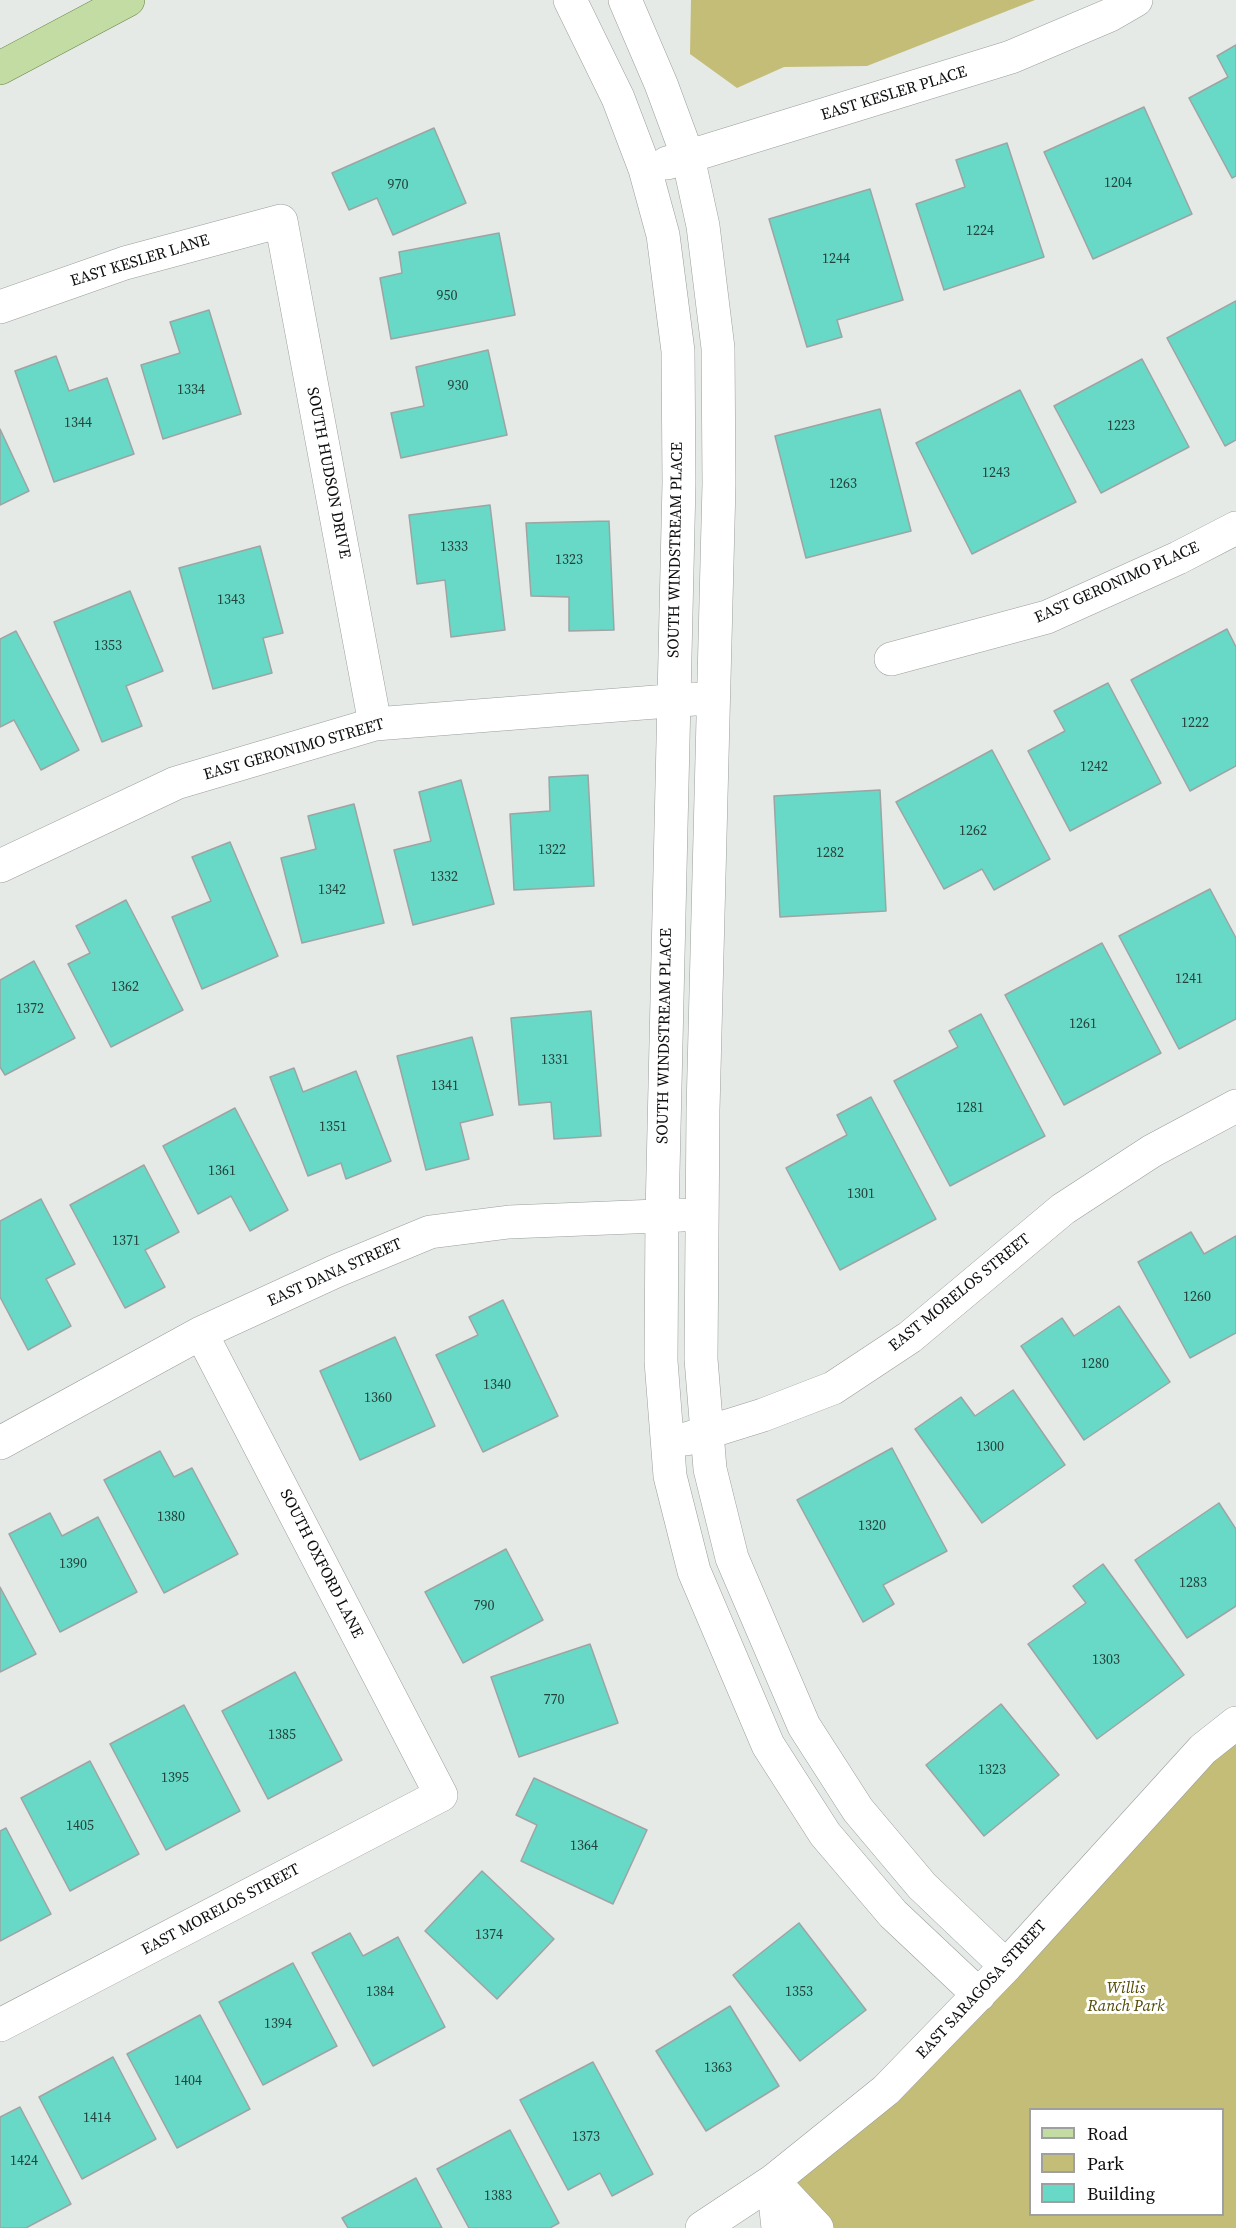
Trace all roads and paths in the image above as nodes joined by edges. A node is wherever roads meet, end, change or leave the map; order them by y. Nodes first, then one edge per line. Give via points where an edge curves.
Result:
1 (128, 0) edge
2 (570, 0) edge
3 (625, 0) edge
4 (1136, 0) edge
5 (0, 68) edge
6 (688, 157) junction
7 (645, 169) junction
8 (281, 221) joint
9 (0, 307) edge
10 (1236, 528) edge
11 (891, 659) dead end
12 (714, 698) junction
13 (673, 700) junction
14 (375, 724) junction
15 (0, 866) edge
16 (1236, 1106) edge
17 (662, 1215) junction
18 (702, 1215) junction
19 (201, 1333) junction
20 (707, 1433) junction
21 (0, 1443) edge
22 (667, 1444) junction
23 (1236, 1724) edge
24 (441, 1795) joint
25 (1006, 1966) junction
26 (979, 1995) junction
27 (0, 2025) edge
28 (773, 2181) junction
29 (702, 2228) edge
30 (778, 2228) edge
31 (817, 2228) edge

1 - 5 main road
2 - 7 street, SOUTH WINDSTREAM PLACE via 618,98
3 - 6 street
4 - 6 street, EAST KESLER PLACE via 1011,57
6 - 7 street, EAST KESLER PLACE
6 - 12 street via 703,226 718,348
7 - 13 street, SOUTH WINDSTREAM PLACE via 663,235 678,351
8 - 9 street, EAST KESLER LANE via 125,262
8 - 14 street, SOUTH HUDSON DRIVE
10 - 11 street, EAST GERONIMO PLACE via 1047,617
12 - 13 street, EAST GERONIMO STREET
12 - 18 street
13 - 14 street, EAST GERONIMO STREET
13 - 17 street, SOUTH WINDSTREAM PLACE
14 - 15 street, EAST GERONIMO STREET via 176,783
16 - 20 street, EAST MORELOS STREET via 1152,1151 1063,1209 910,1337 833,1388
17 - 18 street, EAST DANA STREET
17 - 19 street, EAST DANA STREET via 509,1221 430,1232
17 - 22 street, SOUTH WINDSTREAM PLACE via 661,1360
18 - 20 street via 701,1359
19 - 21 street, EAST DANA STREET
19 - 24 street, SOUTH OXFORD LANE
20 - 22 street, EAST MORELOS STREET
20 - 25 street via 710,1469 732,1558 804,1726 858,1810 922,1886
22 - 26 street, SOUTH WINDSTREAM PLACE via 670,1476 694,1571 768,1744 825,1834 892,1914
23 - 25 street, EAST SARAGOSA STREET via 1203,1749
24 - 27 street, EAST MORELOS STREET
25 - 26 street, EAST SARAGOSA STREET
26 - 28 street, EAST SARAGOSA STREET via 886,2090
28 - 29 street, EAST SARAGOSA STREET
28 - 30 street
28 - 31 street

